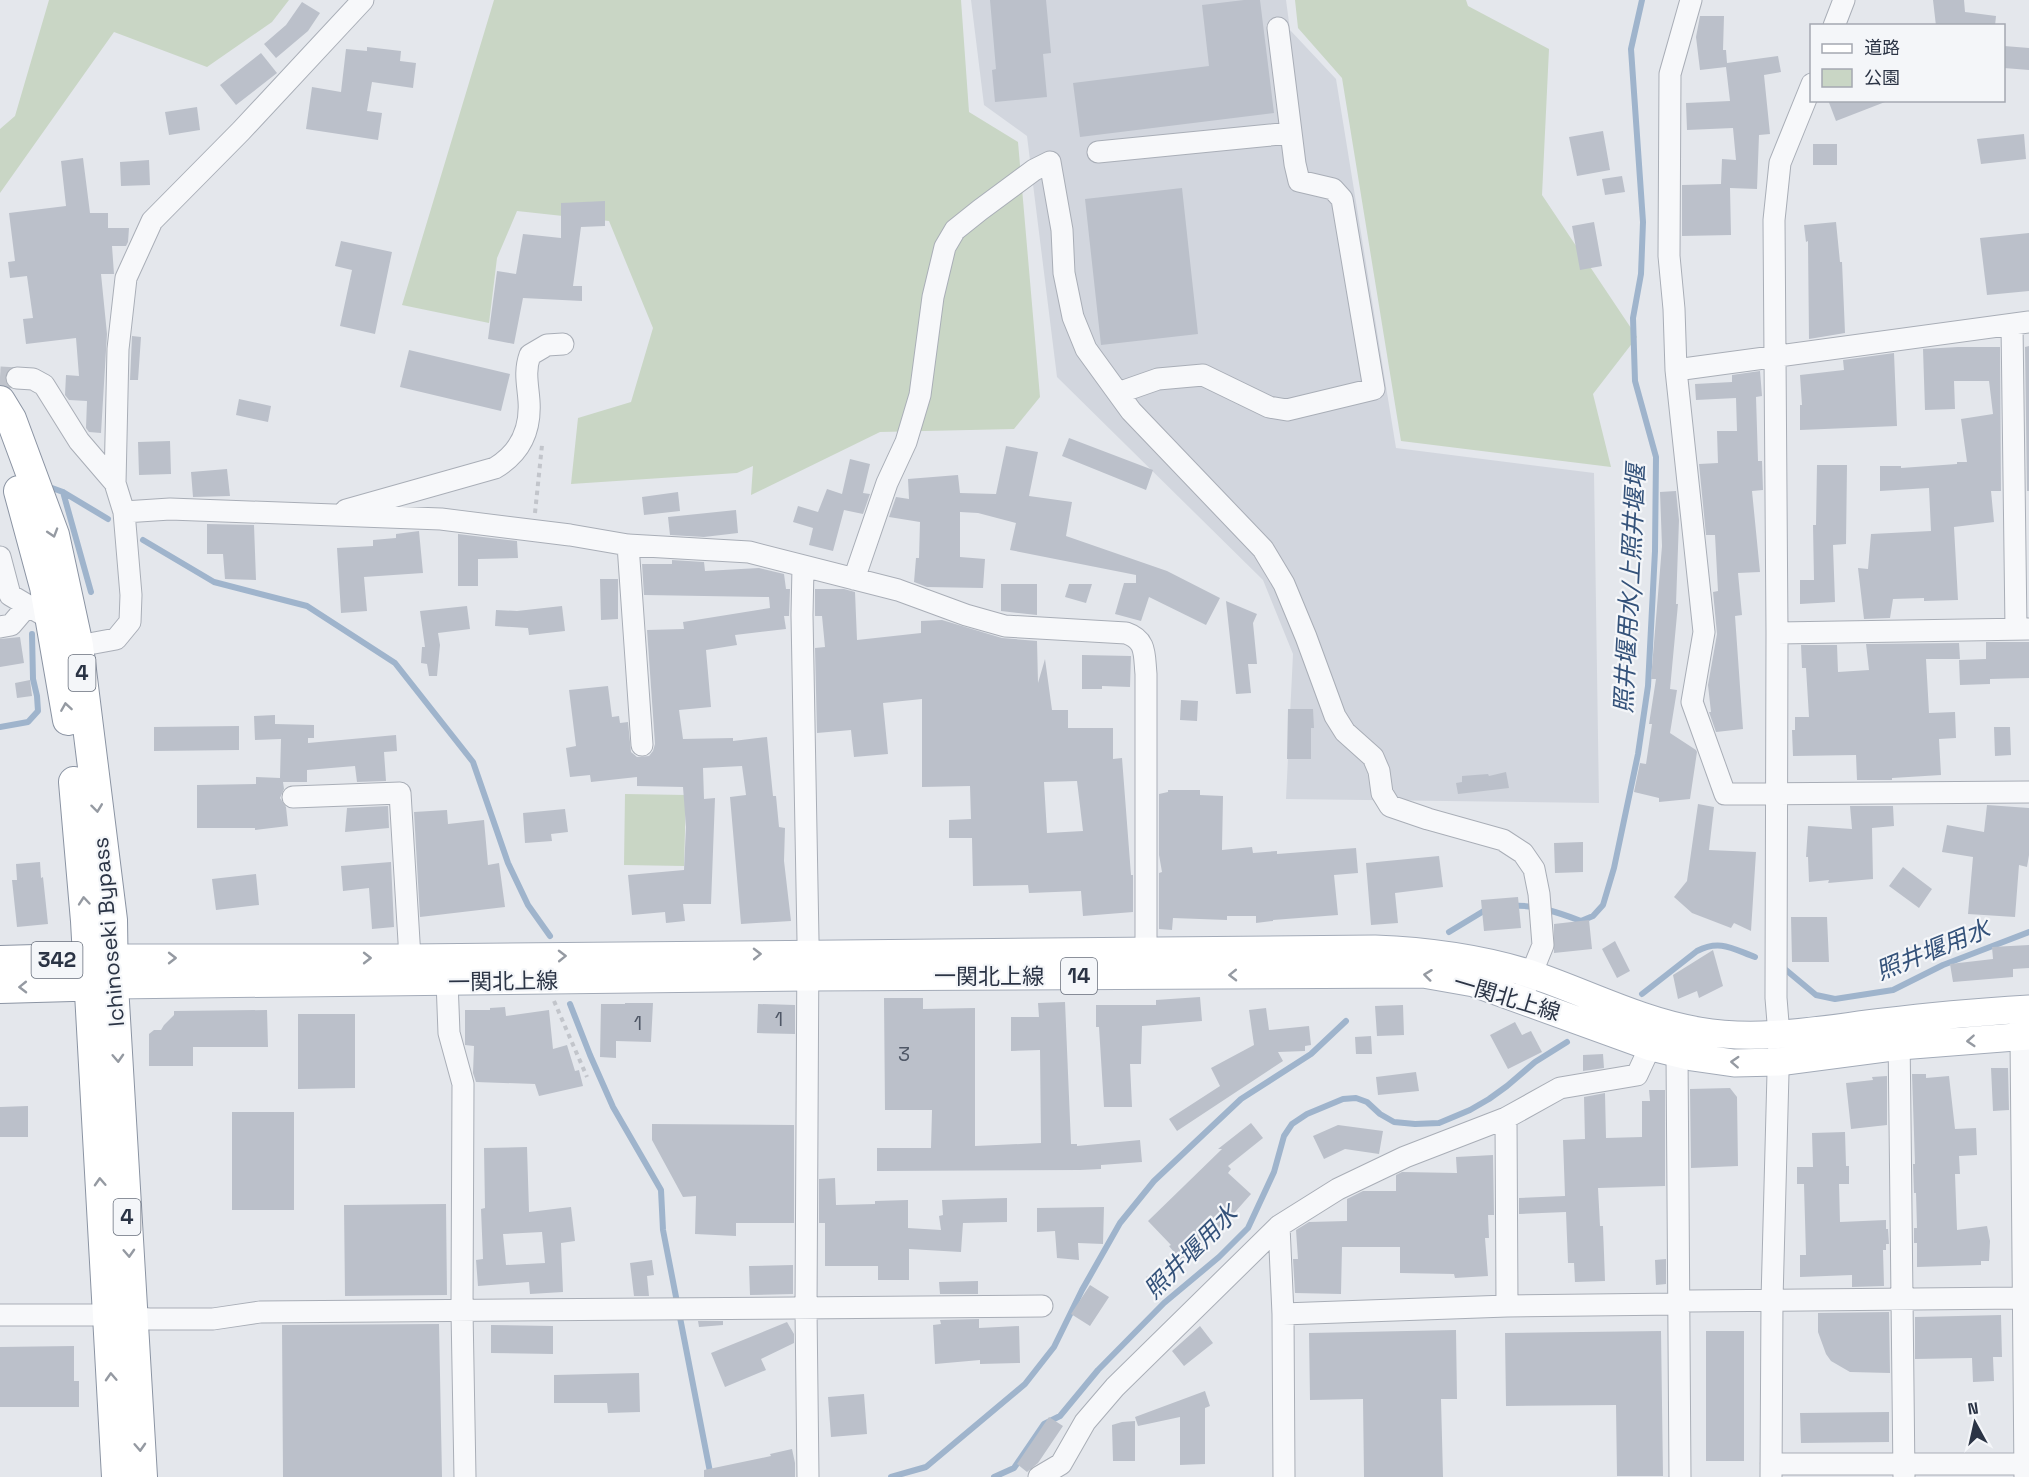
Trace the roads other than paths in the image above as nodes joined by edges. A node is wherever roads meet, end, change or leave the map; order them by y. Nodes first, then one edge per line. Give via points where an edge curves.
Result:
1 (363, 0) edge
2 (1691, 0) edge
3 (1844, 0) edge
4 (1835, 24) edge
5 (1278, 28) dead end
6 (1810, 89) edge
7 (1291, 134) junction
8 (1098, 152) dead end
9 (2020, 324) edge
10 (563, 344) dead end
11 (1776, 356) junction
12 (1676, 370) junction
13 (9, 390) edge
14 (1118, 393) junction
15 (0, 431) edge
16 (115, 483) junction
17 (124, 512) junction
18 (325, 516) junction
19 (628, 545) junction
20 (0, 557) edge
21 (803, 567) junction
22 (854, 579) junction
23 (40, 612) junction
24 (0, 627) edge
25 (2023, 629) edge
26 (1777, 633) junction
27 (78, 646) junction
28 (642, 745) dead end
29 (1776, 792) junction
30 (2029, 792) edge
31 (293, 797) dead end
32 (410, 958) junction
33 (0, 961) edge
34 (1146, 964) junction
35 (807, 965) junction
36 (101, 972) junction
37 (447, 981) junction
38 (1526, 986) junction
39 (0, 988) edge
40 (2024, 1010) edge
41 (1899, 1033) junction
42 (1656, 1035) junction
43 (1779, 1035) junction
44 (2025, 1037) edge
45 (1677, 1054) junction
46 (1778, 1062) junction
47 (1506, 1118) junction
48 (1279, 1226) junction
49 (1903, 1298) junction
50 (2022, 1298) junction
51 (1772, 1300) junction
52 (1678, 1304) junction
53 (1042, 1306) dead end
54 (1507, 1306) junction
55 (806, 1309) junction
56 (462, 1311) junction
57 (1283, 1314) junction
58 (0, 1315) edge
59 (120, 1316) junction
60 (2026, 1363) edge
61 (1771, 1470) edge
62 (1904, 1471) edge
63 (2025, 1471) edge
64 (117, 1477) edge
65 (141, 1477) edge
66 (465, 1477) edge
67 (808, 1477) edge
68 (1039, 1477) edge
69 (1284, 1477) edge
70 (1680, 1477) edge

1 - 16 street via 152,221 126,278 118,349
2 - 12 street via 1670,74 1669,255
3 - 4 street
5 - 7 street
6 - 11 street via 1780,163 1774,220
7 - 8 street
7 - 14 street via 1299,181 1333,189 1342,199 1374,389 1287,410 1269,407 1203,375 1158,379
9 - 11 street
9 - 25 street
10 - 18 street via 546,345 530,355 525,373 529,419 522,443 506,461 495,468
11 - 12 street
11 - 26 street
12 - 29 street via 1704,632 1692,702 1725,794
13 - 16 street via 33,379 44,385 79,441
13 -> 27 highway, Ichinoseki Bypass / 4 via 11,419 54,535
14 - 22 street via 1086,349 1073,317 1050,162 980,210 956,230 945,247 933,297 920,395
14 - 38 street via 1263,549 1284,584 1335,716 1345,732 1373,757 1382,793 1390,806 1503,840 1523,853 1534,869 1543,945
15 - 23 highway, Ichinoseki Bypass / 4 via 45,587
16 - 17 street
17 - 18 street
17 - 27 street via 130,622 116,639
18 - 19 street via 441,519
19 - 21 street via 749,552
19 - 28 street
20 - 23 street via 10,595
21 - 22 street
21 - 35 street
22 - 34 street via 1005,626 1126,633 1140,640 1146,674
23 - 24 street
36 -> 23 highway, Ichinoseki Bypass / 4 via 67,711
25 - 26 street
26 - 29 street
27 -> 36 highway, Ichinoseki Bypass / 4 via 111,920
29 - 30 street
29 - 43 street
31 - 32 street via 400,793
32 -> 35 main road, 一関北上線 / 14
36 -> 32 main road, 一関北上線 / 14
33 - 36 highway, 342
34 - 35 main road, 一関北上線 / 14
34 - 38 main road, 一関北上線 / 14 via 1364,949 1425,951 1480,960
35 - 37 main road, 一関北上線 / 14
35 - 55 street
36 - 37 main road, 一関北上線 / 14
36 -> 39 highway, 342
36 - 59 highway, Ichinoseki Bypass / 4
37 - 56 street via 449,1033 463,1084
38 - 42 main road, 一関北上線 / 14
40 - 41 main road, 一関北上線 / 14
40 - 44 street
41 - 43 main road, 一関北上線 / 14
44 -> 41 main road, 一関北上線 / 14
41 - 46 main road, 一関北上線 / 14
41 - 49 street
42 - 43 main road, 一関北上線 / 14 via 1700,1031
42 - 45 main road, 一関北上線 / 14
42 - 47 street via 1637,1075 1560,1088
43 - 46 street
44 - 50 street
46 -> 45 main road, 一関北上線 / 14 via 1734,1063
45 - 52 street
46 - 51 street
47 - 48 street via 1405,1157 1338,1189
47 - 54 street
48 - 57 street
48 - 68 street via 1115,1387 1085,1422 1060,1464
49 - 50 street
49 - 51 street
49 - 62 street
50 - 60 street
51 - 52 street
51 - 61 street
52 - 54 street
52 - 70 street
53 - 55 street
54 - 57 street
55 - 56 street
55 - 67 street
56 - 59 street via 260,1312 213,1319
56 - 66 street
57 - 69 street
58 - 59 street
64 -> 59 highway, Ichinoseki Bypass / 4
59 -> 65 highway, Ichinoseki Bypass / 4
60 - 63 street
61 - 62 street
62 - 63 street

